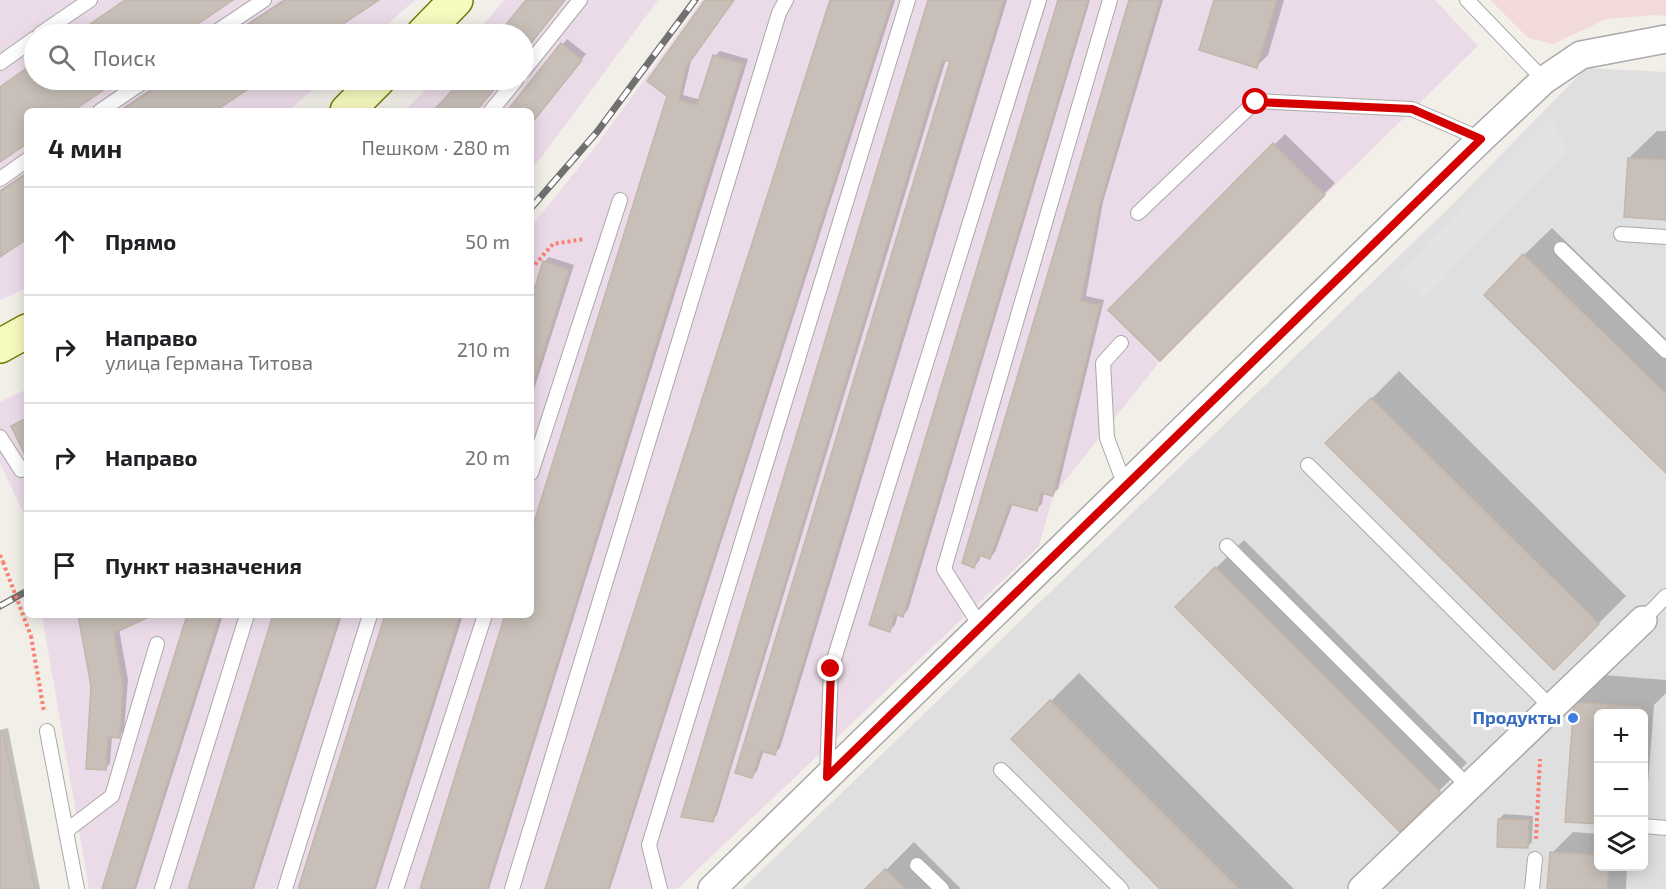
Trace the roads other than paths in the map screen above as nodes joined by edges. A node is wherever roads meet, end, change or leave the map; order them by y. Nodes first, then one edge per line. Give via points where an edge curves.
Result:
1 (90, 0) edge
2 (264, 0) edge
3 (456, 0) edge
4 (580, 0) edge
5 (786, 0) edge
6 (908, 0) edge
7 (1039, 0) edge
8 (1110, 0) edge
9 (1467, 0) edge
10 (55, 24) edge
11 (228, 24) edge
12 (433, 24) edge
13 (1666, 39) edge
14 (24, 46) edge
15 (534, 58) edge
16 (0, 63) edge
17 (1544, 80) junction
18 (131, 90) edge
19 (368, 90) edge
20 (508, 90) edge
21 (104, 108) edge
22 (350, 108) edge
23 (493, 108) edge
24 (1481, 139) junction
25 (24, 162) edge
26 (0, 178) edge
27 (620, 200) dead end
28 (1138, 213) dead end
29 (1621, 234) dead end
30 (1666, 237) edge
31 (1561, 249) dead end
32 (24, 334) edge
33 (1121, 343) dead end
34 (0, 346) edge
35 (1666, 351) edge
36 (0, 437) edge
37 (534, 464) edge
38 (1308, 465) dead end
39 (24, 468) edge
40 (1125, 486) junction
41 (1227, 546) dead end
42 (1666, 596) edge
43 (246, 618) edge
44 (369, 618) edge
45 (484, 618) edge
46 (1643, 620) joint
47 (981, 627) junction
48 (157, 644) dead end
49 (1546, 712) junction
50 (47, 731) road end
51 (1001, 770) dead end
52 (827, 777) junction
53 (1468, 786) junction
54 (1648, 826) edge
55 (1666, 828) edge
56 (66, 831) junction
57 (1535, 859) road end
58 (917, 865) dead end
59 (77, 889) edge
60 (162, 889) edge
61 (285, 889) edge
62 (396, 889) edge
63 (512, 889) edge
64 (660, 889) edge
65 (712, 889) edge
66 (942, 889) edge
67 (1121, 889) edge
68 (1362, 889) edge
69 (1533, 889) edge

1 - 10 lane
2 - 11 lane
3 - 12 main road
4 - 15 lane
5 - 63 lane
6 - 64 lane via 649,846
7 - 52 lane via 831,669
8 - 47 lane via 944,569
9 - 17 lane
13 - 17 street via 1581,56
14 - 16 lane
17 - 24 street
18 - 21 lane
19 - 22 main road
20 - 23 lane
24 - 28 lane via 1412,109 1256,102
24 - 40 street
25 - 26 lane
27 - 37 lane
29 - 30 lane
31 - 35 lane
32 - 34 main road
33 - 40 lane via 1103,363 1107,438
36 - 39 lane via 21,470
38 - 49 lane
40 - 47 street
41 - 53 lane
42 - 46 lane
43 - 60 lane
44 - 61 lane
45 - 62 lane
46 - 49 street
47 - 52 street
48 - 56 lane via 112,796
49 - 53 street
50 - 56 lane
51 - 67 lane
52 - 65 street
53 - 68 street
54 - 55 lane
56 - 59 lane
57 - 69 lane
58 - 66 lane

